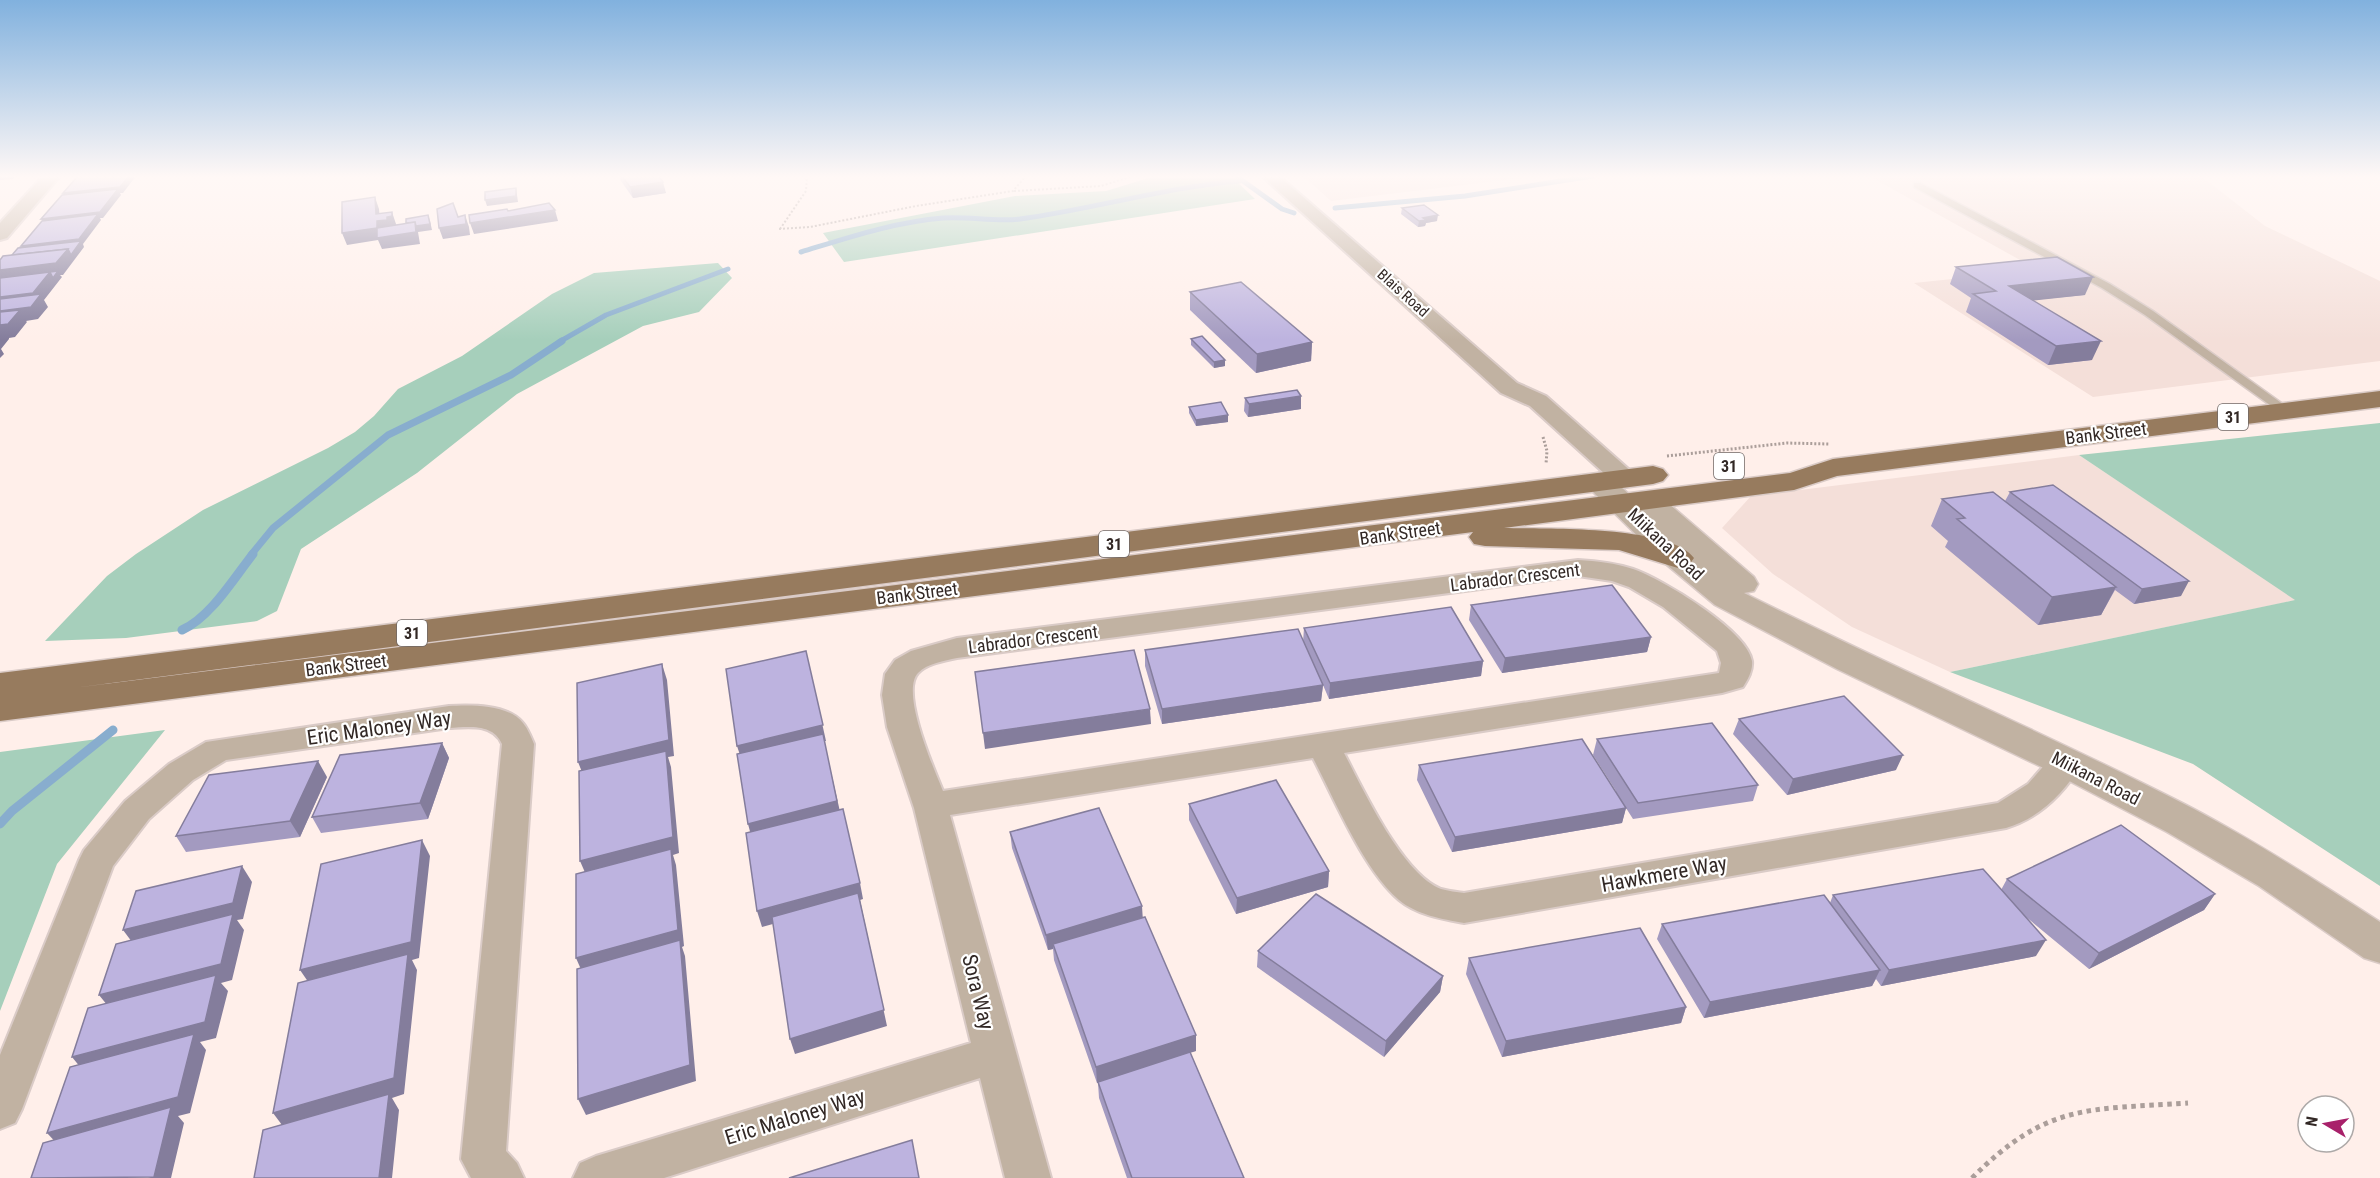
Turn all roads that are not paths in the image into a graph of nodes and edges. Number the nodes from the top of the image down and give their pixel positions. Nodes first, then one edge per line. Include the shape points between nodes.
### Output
1 (1332, 231) edge
2 (2004, 231) edge
3 (1509, 388) junction
4 (2380, 399) edge
5 (2285, 411) junction
6 (1623, 490) junction
7 (1397, 533) junction
8 (1678, 558) junction
9 (1800, 635) junction
10 (0, 685) edge
11 (0, 709) edge
12 (1324, 746) junction
13 (2066, 762) junction
14 (931, 805) junction
15 (2380, 945) edge
16 (994, 1056) junction
17 (0, 1109) edge
18 (501, 1178) edge
19 (596, 1178) edge
20 (1028, 1178) edge

1 - 3 street, Blais Road
2 - 5 lane via 2106,285
3 - 6 street, Blais Road via 1520,408 1540,426
3 - 6 street, Blais Road via 1538,401
4 - 5 main road, Bank Street / 31
5 - 6 main road, Bank Street / 31 via 1834,456 1794,481
6 - 7 main road, Bank Street / 31
6 - 8 street, Miikana Road
6 - 9 street, Miikana Road
6 - 10 main road, Bank Street / 31
7 - 8 main road via 1619,541
7 - 11 main road, Bank Street / 31
8 - 9 street, Miikana Road via 1727,597
9 - 13 street, Miikana Road
12 - 13 street, Hawkmere Way via 1399,876 1426,899 1464,908 2006,815 2025,806 2052,783
12 - 14 street, Labrador Crescent
12 - 14 street, Labrador Crescent via 1722,683 1732,680 1737,658 1723,639 1660,591 1634,578 1594,568 957,648 930,654 910,664 898,679 896,701
13 - 15 street, Miikana Road via 2274,874
14 - 16 street, Sora Way
16 - 19 street, Eric Maloney Way
16 - 20 street, Sora Way
17 - 18 street, Eric Maloney Way via 97,860 138,810 181,772 218,750 473,716 492,719 510,728 518,744 483,1159

